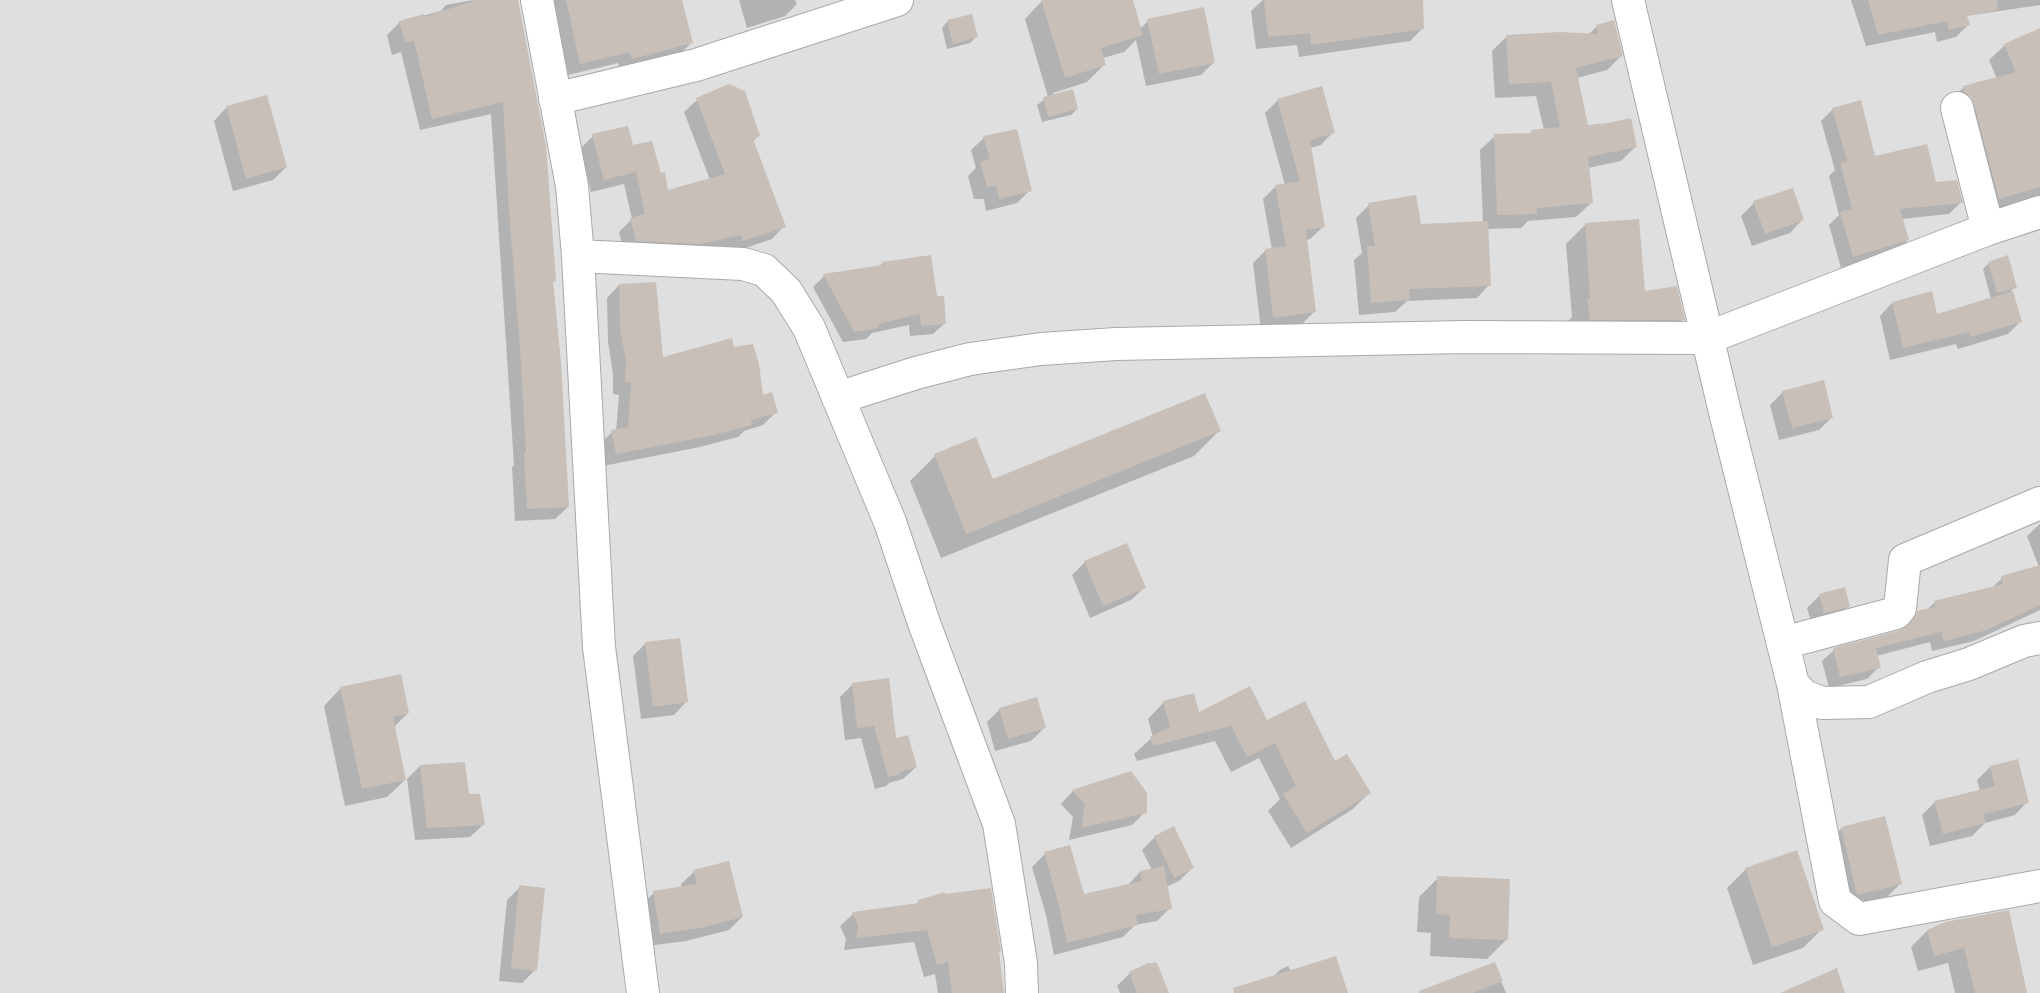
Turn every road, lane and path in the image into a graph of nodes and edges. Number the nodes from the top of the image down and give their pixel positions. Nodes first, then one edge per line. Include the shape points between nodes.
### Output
1 (537, 0) edge
2 (897, 0) edge
3 (1628, 0) edge
4 (555, 99) junction
5 (1957, 108) dead end
6 (2040, 212) edge
7 (1988, 229) junction
8 (578, 256) junction
9 (1707, 338) junction
10 (838, 398) junction
11 (2040, 502) edge
12 (2040, 638) edge
13 (1783, 643) junction
14 (1793, 684) junction
15 (2040, 886) edge
16 (643, 993) edge
17 (1022, 993) edge

1 - 4 street
2 - 4 street via 696,65
3 - 9 street
4 - 8 street via 572,186
5 - 7 street
6 - 7 street
7 - 9 street
8 - 10 street via 743,264 764,270 786,291 809,327
8 - 16 street via 599,647
9 - 10 street via 1464,337 1116,344 970,359
9 - 13 street
10 - 17 street via 890,522 999,824 1021,963
11 - 13 street via 1905,560 1900,608 1896,613
12 - 14 street via 1927,677 1869,702 1822,703 1804,696
13 - 14 street
14 - 15 street via 1835,901 1859,919

